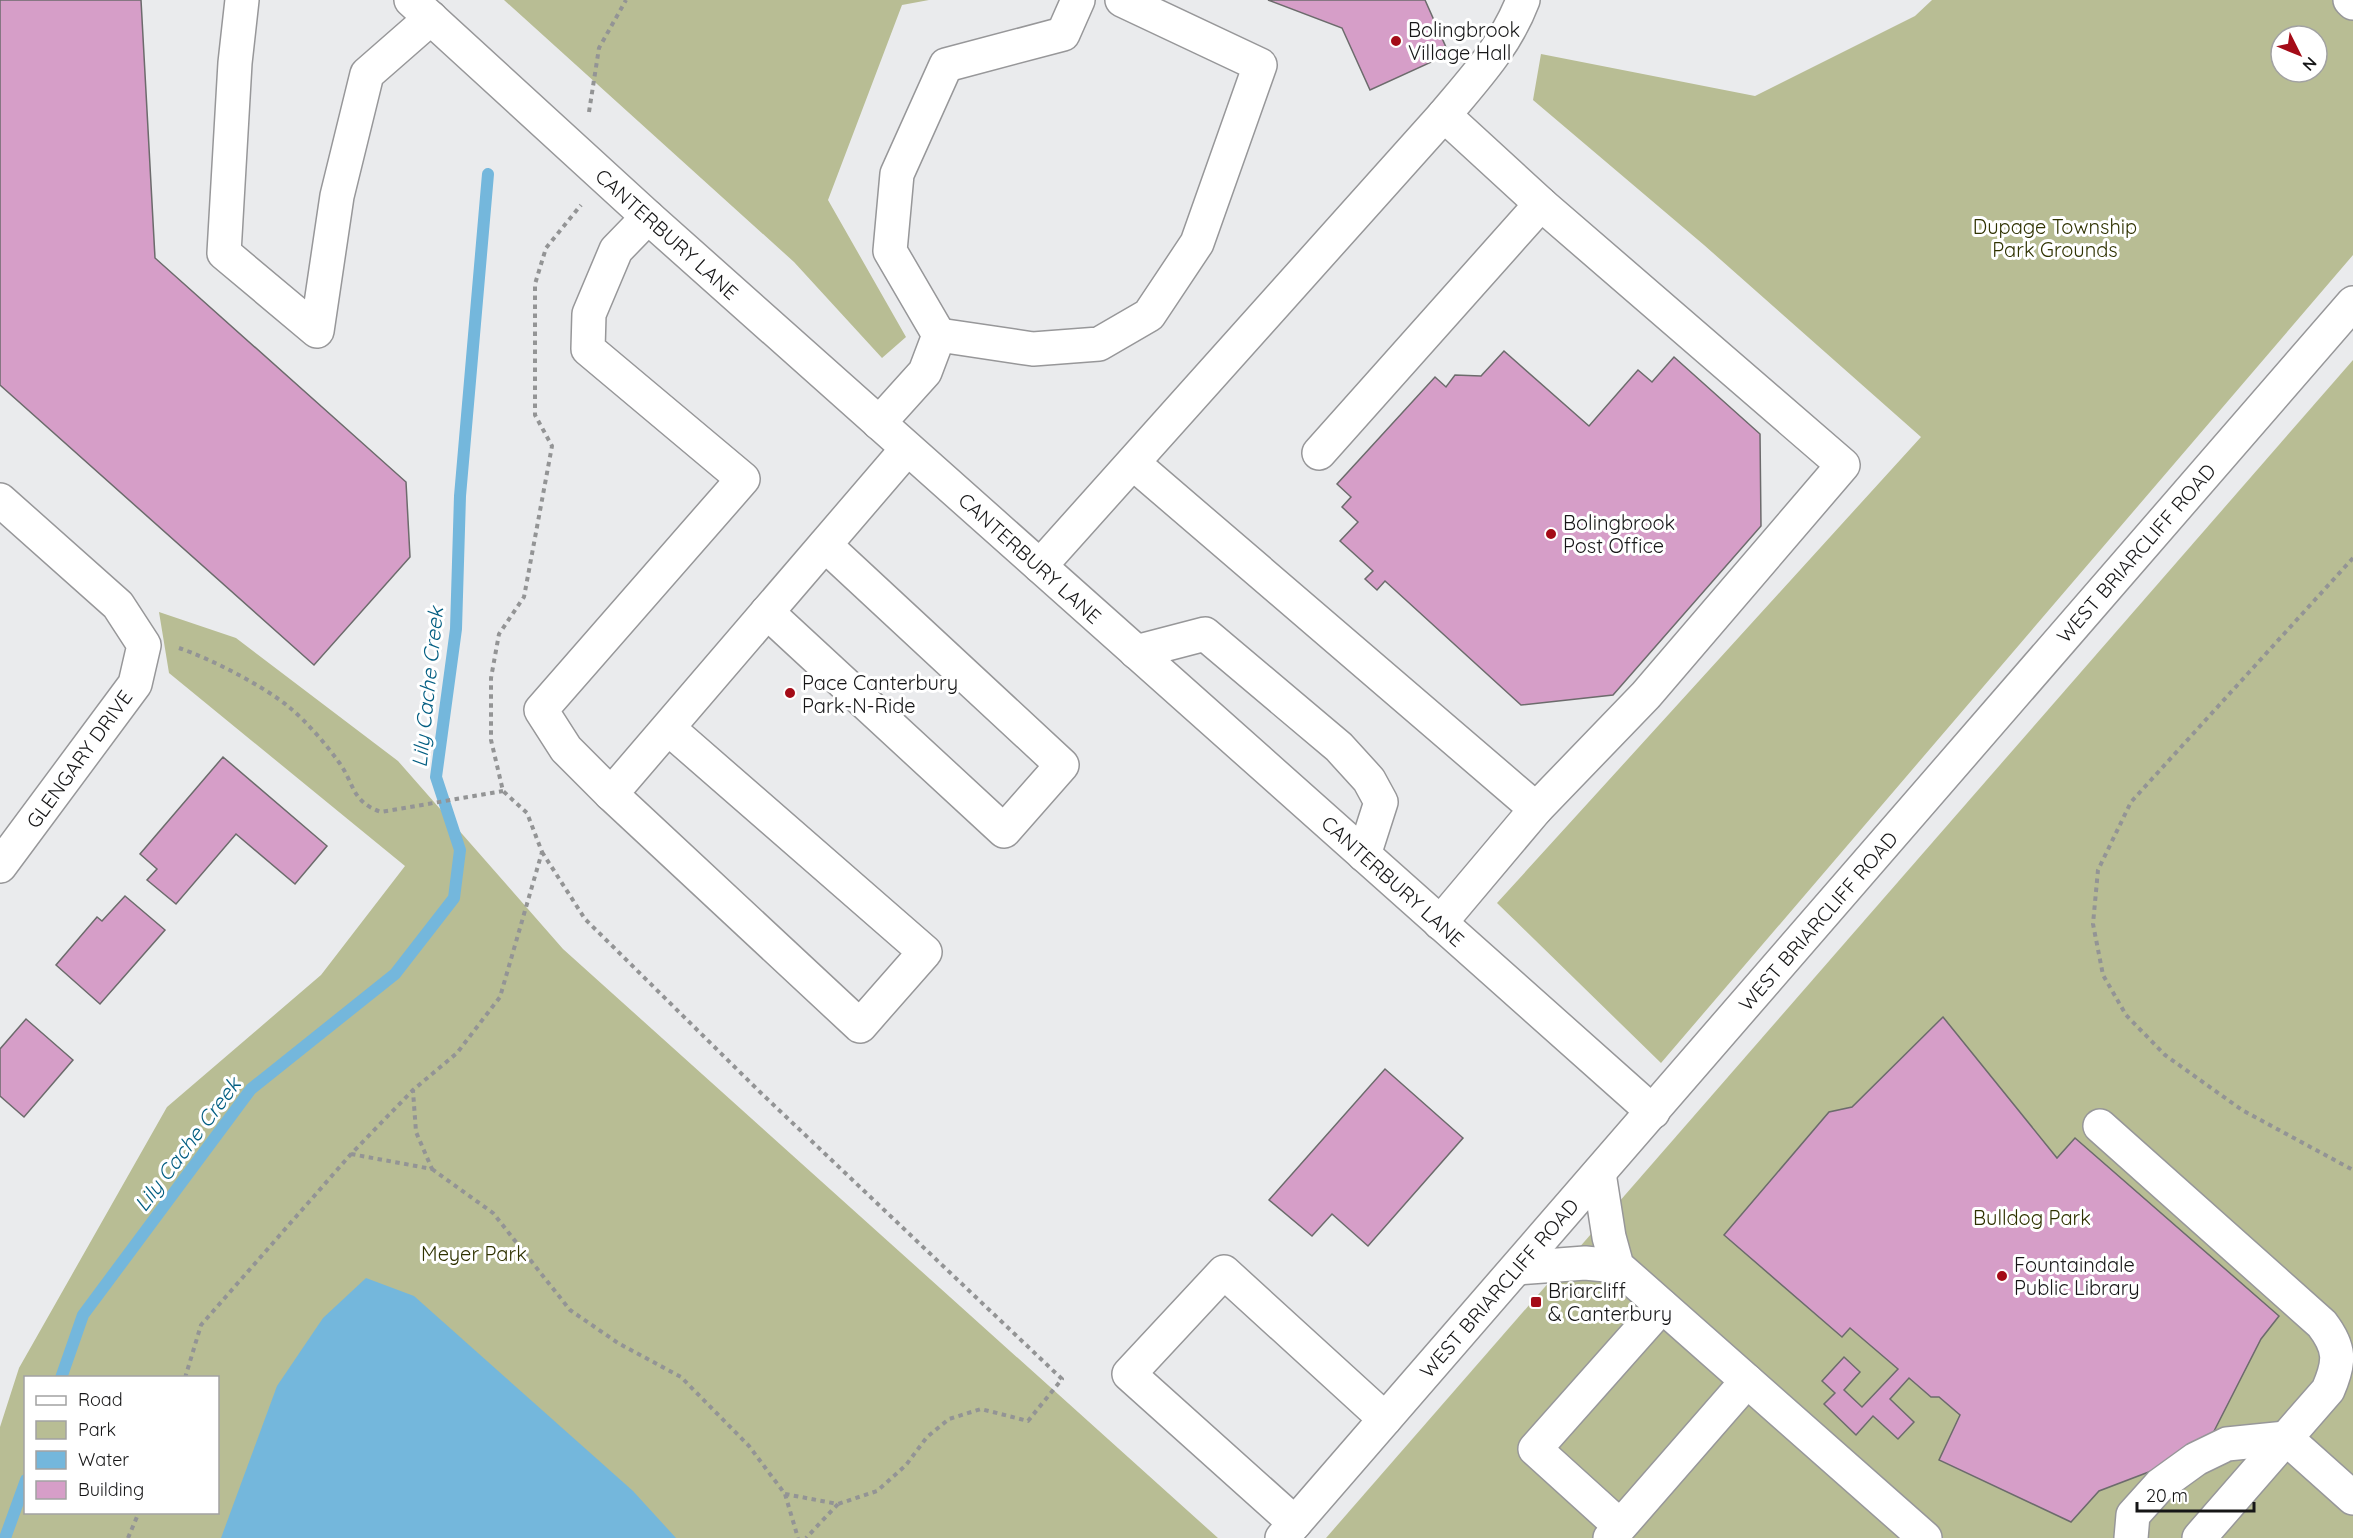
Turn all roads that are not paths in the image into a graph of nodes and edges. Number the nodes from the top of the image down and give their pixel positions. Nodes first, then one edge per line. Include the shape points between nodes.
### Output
1 (242, 0) edge
2 (1078, 0) edge
3 (1122, 0) edge
4 (1523, 0) edge
5 (2350, 0) edge
6 (2353, 3) edge
7 (421, 9) edge
8 (1444, 115) junction
9 (1541, 204) junction
10 (648, 217) junction
11 (2353, 303) edge
12 (939, 335) junction
13 (879, 423) junction
14 (907, 449) junction
15 (1319, 453) dead end
16 (1133, 463) junction
17 (0, 500) edge
18 (825, 545) junction
19 (1040, 566) junction
20 (767, 612) junction
21 (1136, 652) junction
22 (668, 728) junction
23 (611, 794) junction
24 (1536, 809) junction
25 (1364, 855) junction
26 (0, 866) edge
27 (1440, 923) junction
28 (1653, 1112) junction
29 (2100, 1126) dead end
30 (1599, 1173) junction
31 (1617, 1266) junction
32 (1516, 1268) junction
33 (1662, 1306) junction
34 (1747, 1381) junction
35 (1385, 1419) junction
36 (2286, 1438) junction
37 (2353, 1498) edge
38 (1289, 1530) edge
39 (1615, 1532) edge
40 (1925, 1538) edge
41 (2131, 1538) edge
42 (2199, 1538) edge

1 - 7 street via 224,253 317,331 337,196 367,74
2 - 12 street via 1063,34 946,65 897,174 890,251
3 - 12 street via 1260,65 1197,243 1149,315 1099,344 1039,349
4 - 8 street via 1514,25 1497,51
5 - 6 street
7 - 10 street, CANTERBURY LANE
8 - 9 street
8 - 16 street
9 - 15 street
9 - 24 street via 1843,465 1646,694
10 - 13 street, CANTERBURY LANE
10 - 23 street via 616,250 589,314 588,349 743,479 541,710 566,749
11 - 28 street, WEST BRIARCLIFF ROAD
12 - 13 street via 925,372
13 - 14 street, CANTERBURY LANE
14 - 18 street
14 - 19 street, CANTERBURY LANE
16 - 19 street
16 - 24 street
17 - 26 street, GLENGARY DRIVE via 118,605 144,645 135,684
18 - 20 street
18 - 20 street via 1062,765 1004,831
19 - 21 street, CANTERBURY LANE
20 - 22 street
21 - 25 street, CANTERBURY LANE
21 - 25 street via 1205,634 1339,747 1369,780 1381,802
22 - 23 street
22 - 23 street via 925,952 860,1026
24 - 27 street
25 - 27 street, CANTERBURY LANE
27 - 28 street, CANTERBURY LANE
28 - 30 street, WEST BRIARCLIFF ROAD
29 - 36 street via 2322,1324 2336,1341 2337,1367 2328,1390
30 - 31 street
30 - 32 street, WEST BRIARCLIFF ROAD
31 - 32 street via 1585,1263
31 - 33 street
32 - 35 street, WEST BRIARCLIFF ROAD
33 - 34 street
33 - 39 street via 1535,1449
34 - 39 street
34 - 40 street
35 - 38 street, WEST BRIARCLIFF ROAD
35 - 38 street via 1224,1272 1129,1374
36 - 37 street
36 - 41 street via 2228,1444 2196,1459 2160,1485 2133,1515
36 - 42 street

